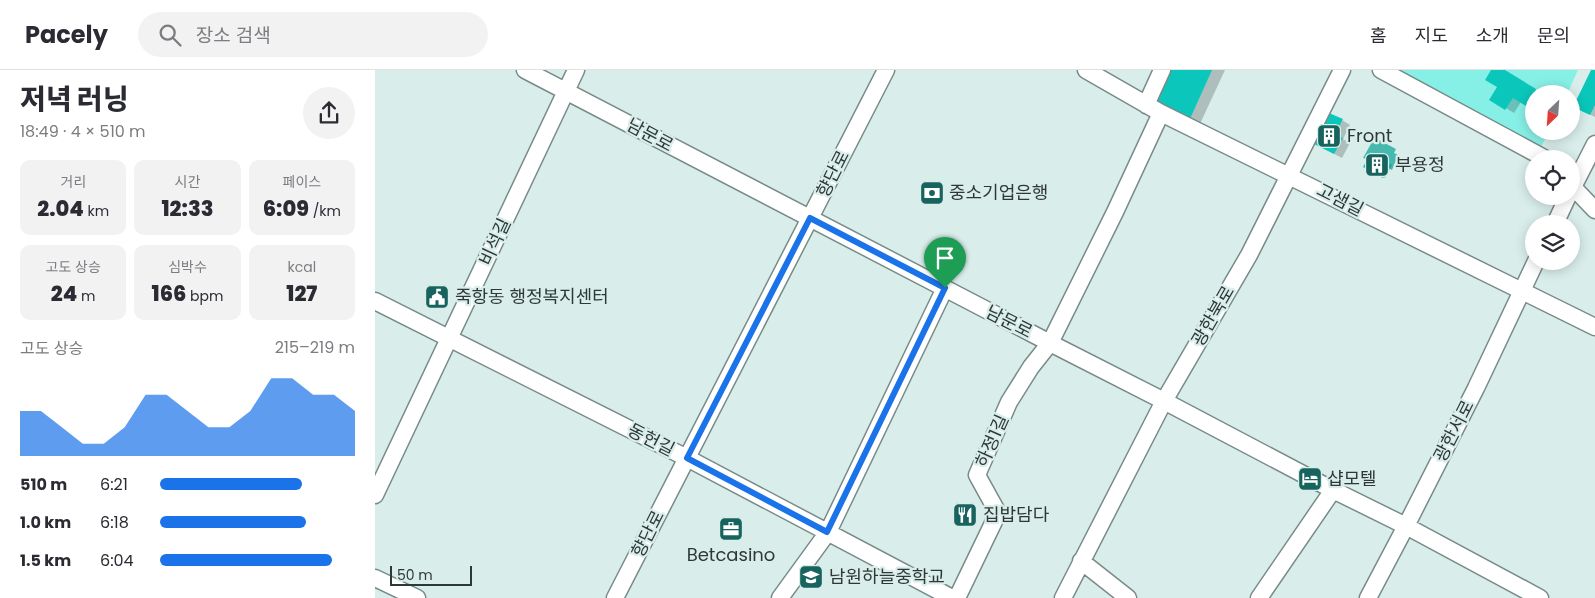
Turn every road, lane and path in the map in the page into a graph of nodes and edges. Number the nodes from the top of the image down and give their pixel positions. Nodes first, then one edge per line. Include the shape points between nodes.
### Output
1 (525, 70) edge
2 (576, 70) edge
3 (886, 70) edge
4 (1086, 70) edge
5 (1162, 70) edge
6 (1342, 70) edge
7 (1381, 70) edge
8 (565, 90) junction
9 (1146, 105) junction
10 (1161, 113) junction
11 (1595, 144) edge
12 (1529, 150) edge
13 (1580, 172) edge
14 (1289, 175) junction
15 (1580, 193) edge
16 (1595, 210) edge
17 (810, 218) junction
18 (1531, 270) edge
19 (945, 288) junction
20 (1521, 291) junction
21 (376, 304) edge
22 (1595, 327) edge
23 (449, 339) junction
24 (1050, 343) junction
25 (1164, 401) junction
26 (687, 458) junction
27 (1333, 490) junction
28 (375, 495) edge
29 (1406, 526) junction
30 (827, 532) junction
31 (1081, 561) junction
32 (375, 578) edge
33 (417, 598) edge
34 (615, 598) edge
35 (780, 598) edge
36 (952, 598) edge
37 (957, 598) edge
38 (1063, 598) edge
39 (1128, 598) edge
40 (1259, 598) edge
41 (1368, 598) edge
42 (1541, 598) edge

1 - 8 street, 남문로
2 - 8 street, 비석길
3 - 17 street, 향단로
4 - 9 street, 고샘길
5 - 9 street
6 - 14 street, 광한북로
7 - 12 street
8 - 17 street, 남문로
8 - 23 street, 비석길
9 - 10 street, 고샘길
10 - 14 street, 고샘길
10 - 24 street
11 - 13 street
14 - 20 street, 고샘길
14 - 25 street, 광한북로 via 1249,255
15 - 16 street
17 - 19 street, 남문로
17 - 26 street, 향단로
18 - 20 street, 광한서로
19 - 24 street, 남문로
19 - 30 street
20 - 22 street, 고샘길
20 - 29 street, 광한서로
21 - 23 street, 동헌길
23 - 26 street, 동헌길
23 - 28 street, 비석길
24 - 25 street, 남문로
24 - 37 street, 하정1길 via 1009,402 977,475 998,513
25 - 27 street, 남문로
25 - 31 street, 광한북로
26 - 30 street, 동헌길
26 - 34 street, 향단로
27 - 29 street, 남문로
27 - 40 street
29 - 41 street, 광한서로
29 - 42 street, 남문로
30 - 35 street
30 - 36 street, 동헌길
31 - 38 street, 광한북로
31 - 39 street
32 - 33 street

